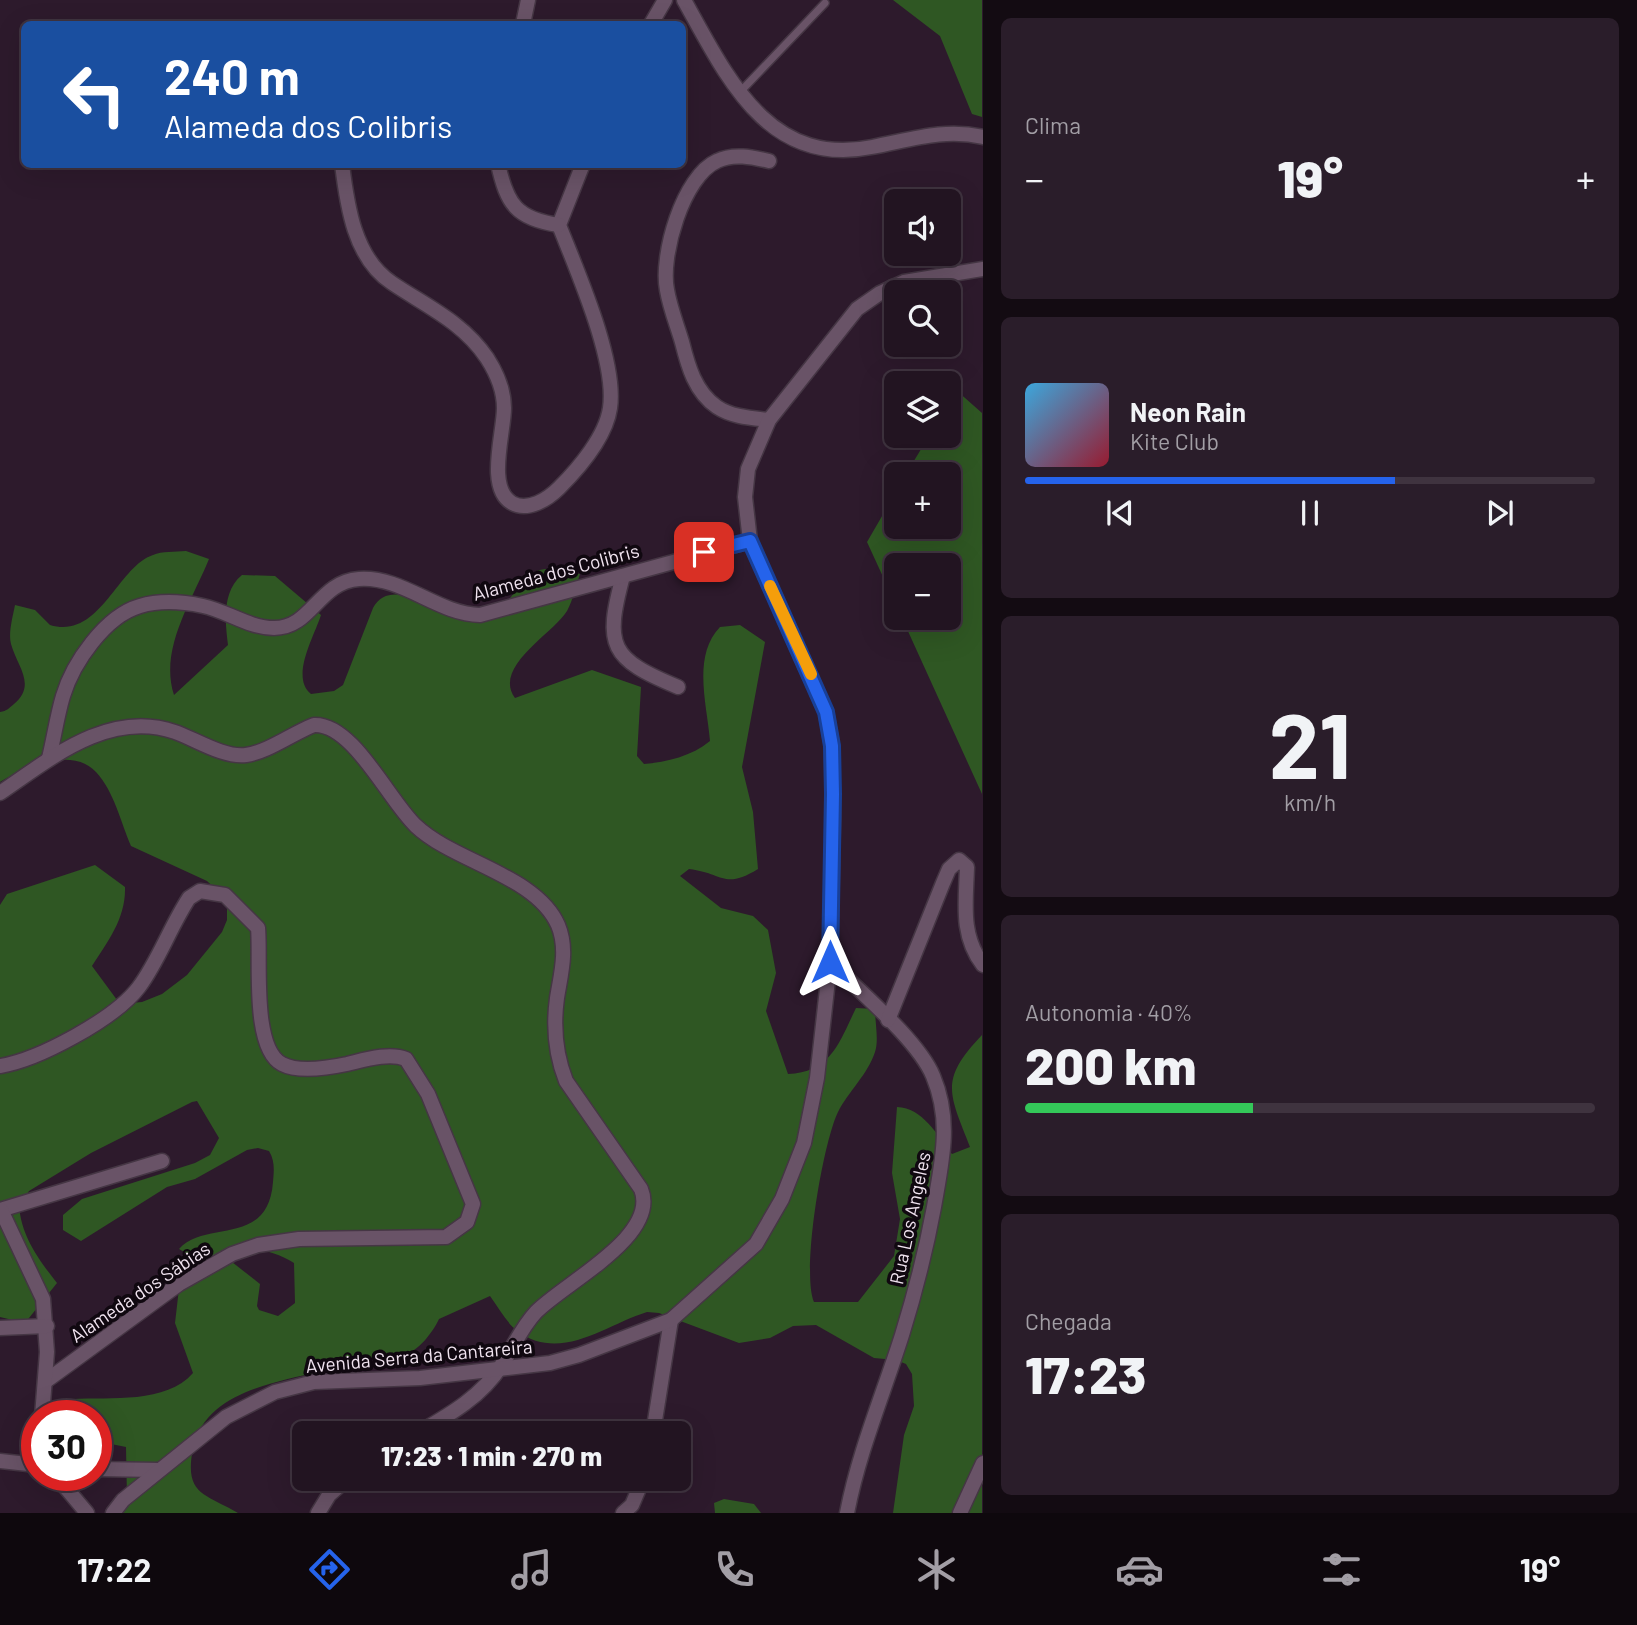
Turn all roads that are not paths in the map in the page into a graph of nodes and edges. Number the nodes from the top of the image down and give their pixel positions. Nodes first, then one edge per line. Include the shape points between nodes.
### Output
1 (528, 0) edge
2 (665, 0) edge
3 (684, 0) edge
4 (825, 3) dead end
5 (524, 21) edge
6 (653, 21) edge
7 (740, 92) junction
8 (982, 137) edge
9 (769, 161) dead end
10 (342, 168) edge
11 (499, 168) edge
12 (581, 168) edge
13 (559, 225) junction
14 (982, 269) edge
15 (769, 420) junction
16 (750, 541) junction
17 (623, 576) junction
18 (678, 687) dead end
19 (49, 758) junction
20 (0, 793) edge
21 (830, 962) junction
22 (982, 965) edge
23 (888, 1020) junction
24 (0, 1066) edge
25 (162, 1161) dead end
26 (0, 1210) edge
27 (671, 1320) junction
28 (47, 1326) junction
29 (0, 1328) edge
30 (500, 1368) junction
31 (46, 1381) junction
32 (44, 1400) edge
33 (437, 1421) edge
34 (655, 1421) edge
35 (0, 1461) edge
36 (21, 1463) edge
37 (982, 1463) edge
38 (112, 1469) edge
39 (159, 1470) junction
40 (66, 1491) edge
41 (334, 1491) edge
42 (638, 1491) edge
43 (87, 1513) edge
44 (113, 1513) edge
45 (318, 1513) edge
46 (623, 1513) edge
47 (848, 1513) edge
48 (960, 1513) edge

1 - 5 street
2 - 6 street
3 - 7 street
4 - 7 lane
7 - 8 street via 792,141 837,152 950,132
9 - 15 street via 729,156 700,172 682,207 665,261 666,290 698,386 718,408
10 - 13 street via 348,212 373,265 391,283 460,326 487,358 501,386 504,405 497,466 500,488 507,499 522,506 534,505 559,488 604,429 610,410 606,363
11 - 13 street via 508,198 521,215
12 - 13 street
14 - 15 street, Avenida Serra da Cantareira via 904,282 857,309
15 - 16 street, Avenida Serra da Cantareira via 748,469 745,497
16 - 17 street, Alameda dos Colibris
16 - 21 street, Avenida Serra da Cantareira via 826,712 833,782
17 - 18 street via 611,624 613,639 635,666
17 - 19 street, Alameda dos Colibris via 480,615 444,606 389,582 359,579 332,586 307,614 276,628 205,607 174,603 137,606 100,632 78,661 63,695
19 - 20 street
19 - 30 street via 102,731 124,728 168,730 247,755 325,724 344,737 415,826 528,891 548,909 562,940 564,964 557,999 558,1061 566,1081 641,1189 645,1206 615,1250 534,1314
21 - 23 street, Rua Los Angeles
21 - 27 street, Avenida Serra da Cantareira via 807,1130 782,1199 756,1244
22 - 23 street via 967,930 967,867 964,861 956,862 946,876
23 - 47 street, Rua Los Angeles via 933,1075 946,1129 944,1155 924,1257 862,1449
24 - 31 street, Alameda dos Sábias via 69,1038 116,1010 138,989 188,898 200,891 218,893 258,928 259,998 272,1053 281,1064 306,1069 388,1057 406,1059 428,1094 473,1204 467,1222 446,1237 299,1239 232,1254 179,1284
25 - 26 street
26 - 28 street via 43,1299
27 - 30 street, Avenida Serra da Cantareira via 579,1355
27 - 34 street
28 - 29 street
28 - 31 street
30 - 33 street via 474,1398
30 - 39 street, Avenida Serra da Cantareira via 420,1378 314,1381 275,1392 226,1417
31 - 32 street
35 - 36 street
37 - 48 street
38 - 39 street
39 - 44 street, Avenida Serra da Cantareira
40 - 43 street
41 - 45 street
42 - 46 street

